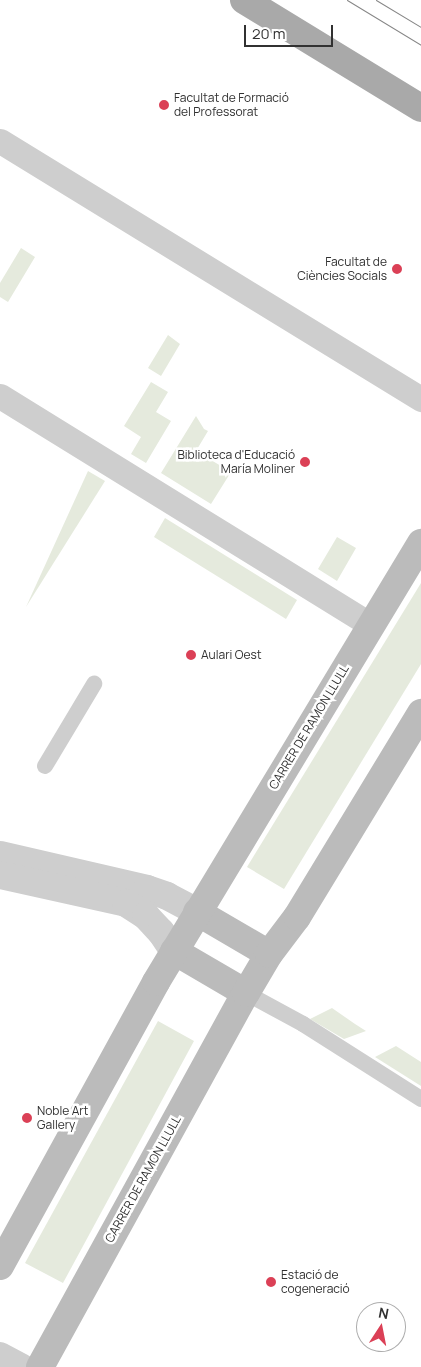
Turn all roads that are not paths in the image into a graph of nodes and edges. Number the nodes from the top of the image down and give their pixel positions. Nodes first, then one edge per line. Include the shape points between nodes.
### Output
1 (244, 0) edge
2 (421, 108) edge
3 (0, 141) edge
4 (0, 396) edge
5 (421, 399) edge
6 (421, 543) edge
7 (371, 625) junction
8 (94, 684) dead end
9 (421, 713) edge
10 (45, 766) dead end
11 (0, 836) edge
12 (0, 854) edge
13 (42, 864) junction
14 (0, 875) edge
15 (197, 912) junction
16 (174, 951) junction
17 (269, 954) junction
18 (246, 993) junction
19 (421, 1099) edge
20 (0, 1266) edge
21 (0, 1356) edge
22 (22, 1367) edge
23 (40, 1367) edge

1 - 2 main road
3 - 5 street
4 - 7 street
6 - 7 main road, CARRER DE RAMON LLULL
7 - 15 main road, CARRER DE RAMON LLULL
8 - 10 lane
9 - 17 main road, CARRER DE RAMON LLULL via 297,917
11 - 13 street
12 - 13 street
13 - 15 street via 147,889
14 - 16 street via 126,903 146,916
15 - 16 main road, CARRER DE RAMON LLULL
15 - 17 main road
16 - 18 main road
16 - 20 main road, CARRER DE RAMON LLULL
17 - 18 main road, CARRER DE RAMON LLULL
18 - 19 lane via 303,1024
18 - 23 main road, CARRER DE RAMON LLULL
21 - 22 street

